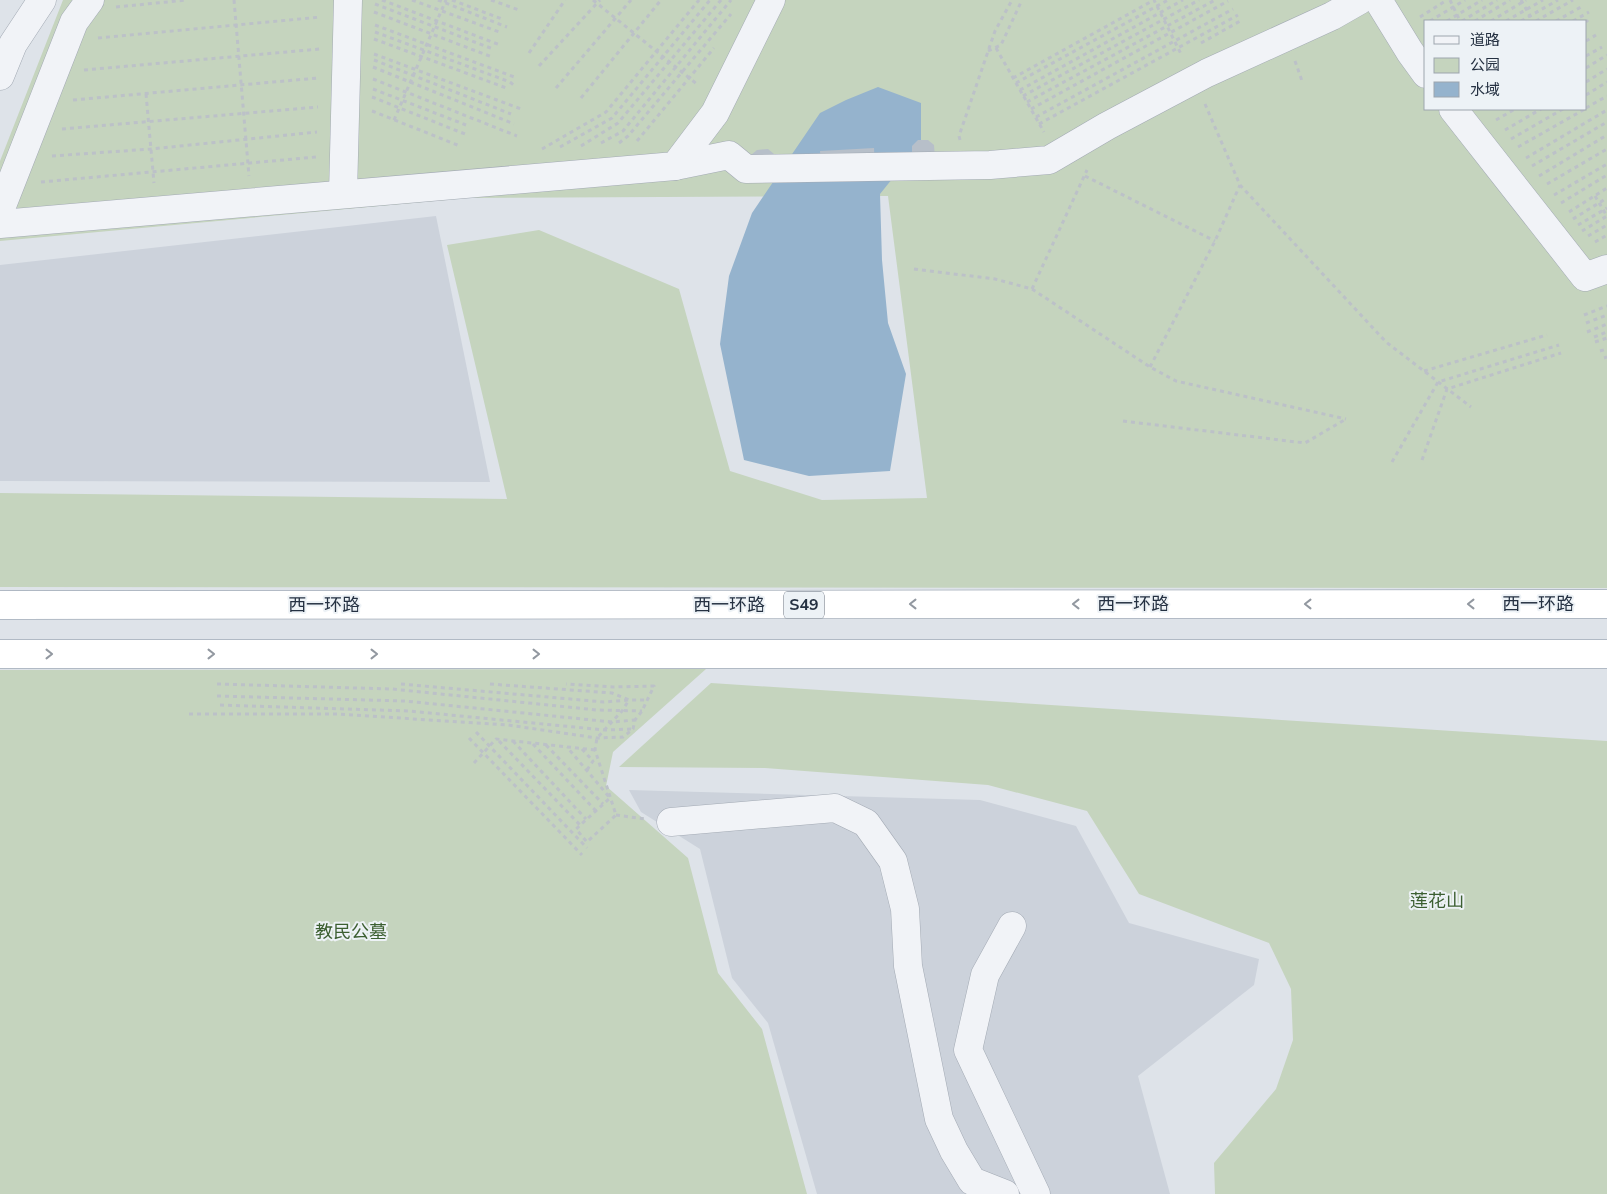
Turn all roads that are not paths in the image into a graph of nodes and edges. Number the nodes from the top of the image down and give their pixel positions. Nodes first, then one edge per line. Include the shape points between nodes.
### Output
1 (42, 0) edge
2 (770, 0) edge
3 (1360, 0) edge
4 (1378, 0) edge
5 (86, 5) edge
6 (348, 59) edge
7 (1424, 72) edge
8 (0, 76) edge
9 (1454, 110) edge
10 (675, 166) junction
11 (344, 194) junction
12 (0, 211) edge
13 (0, 224) edge
14 (1607, 269) edge
15 (1607, 604) edge
16 (0, 605) edge
17 (0, 654) edge
18 (1607, 654) edge
19 (671, 822) dead end
20 (1012, 926) dead end
21 (1006, 1194) edge
22 (1036, 1194) edge

1 - 8 street via 13,44
2 - 10 street via 716,113
3 - 10 street via 1194,79 1049,160 990,165 746,169 729,155
4 - 7 street
5 - 12 street via 74,22
6 - 11 street
9 - 14 street via 1585,277
10 - 11 street
11 - 13 street
15 -> 16 highway, 西一环路 / S49
17 -> 18 highway
19 - 21 street via 835,808 866,823 893,861 905,909 908,966 939,1119 972,1181
20 - 22 street via 985,975 968,1050

